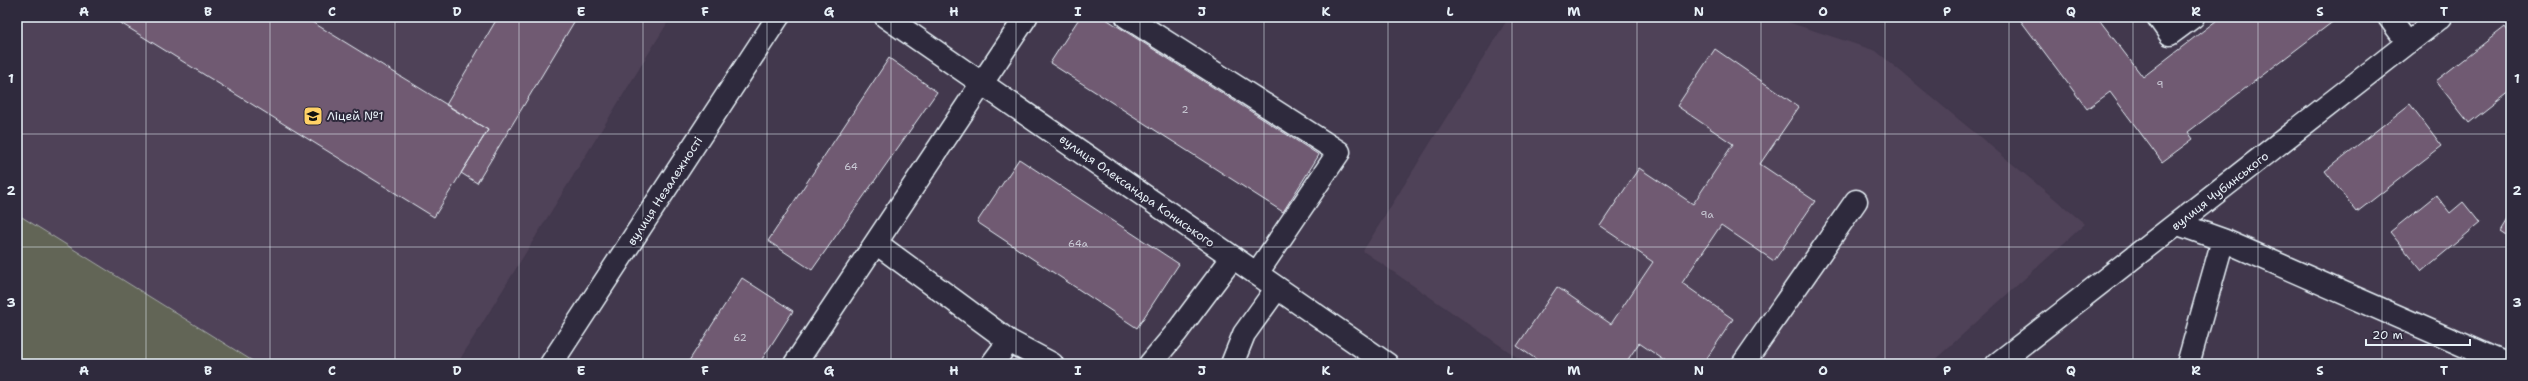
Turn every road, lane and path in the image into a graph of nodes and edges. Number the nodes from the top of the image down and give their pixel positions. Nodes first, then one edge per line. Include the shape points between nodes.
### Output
1 (778, 17) edge
2 (886, 17) edge
3 (1026, 17) edge
4 (1127, 17) edge
5 (2158, 17) edge
6 (2193, 17) edge
7 (2388, 17) edge
8 (2441, 17) edge
9 (2408, 43) junction
10 (982, 83) junction
11 (1856, 201) dead end
12 (2178, 224) junction
13 (2223, 240) junction
14 (876, 243) junction
15 (1233, 257) junction
16 (1257, 273) junction
17 (1277, 288) junction
18 (1009, 341) junction
19 (2469, 357) edge
20 (551, 364) edge
21 (795, 364) edge
22 (992, 364) edge
23 (1052, 364) edge
24 (1150, 364) edge
25 (1232, 364) edge
26 (1387, 364) edge
27 (1743, 364) edge
28 (1997, 364) edge
29 (2188, 364) edge
30 (2506, 364) edge

1 - 20 street, вулиця Незалежності
2 - 10 street, вулиця Олександра Кониського
3 - 10 street
4 - 16 street via 1339,152
5 - 6 street via 2170,34
7 - 9 street
8 - 9 street, вулиця Чубинського
9 - 12 street, вулиця Чубинського
10 - 14 street
10 - 15 street, вулиця Олександра Кониського
11 - 27 street
12 - 13 street
12 - 28 street, вулиця Чубинського
13 - 19 street
13 - 29 street
14 - 18 street
14 - 21 street
15 - 16 street, вулиця Олександра Кониського
15 - 24 street via 1176,334
16 - 17 street, вулиця Олександра Кониського
17 - 25 street via 1244,334
17 - 26 street, вулиця Олександра Кониського
18 - 22 street
18 - 23 street
19 - 30 street

